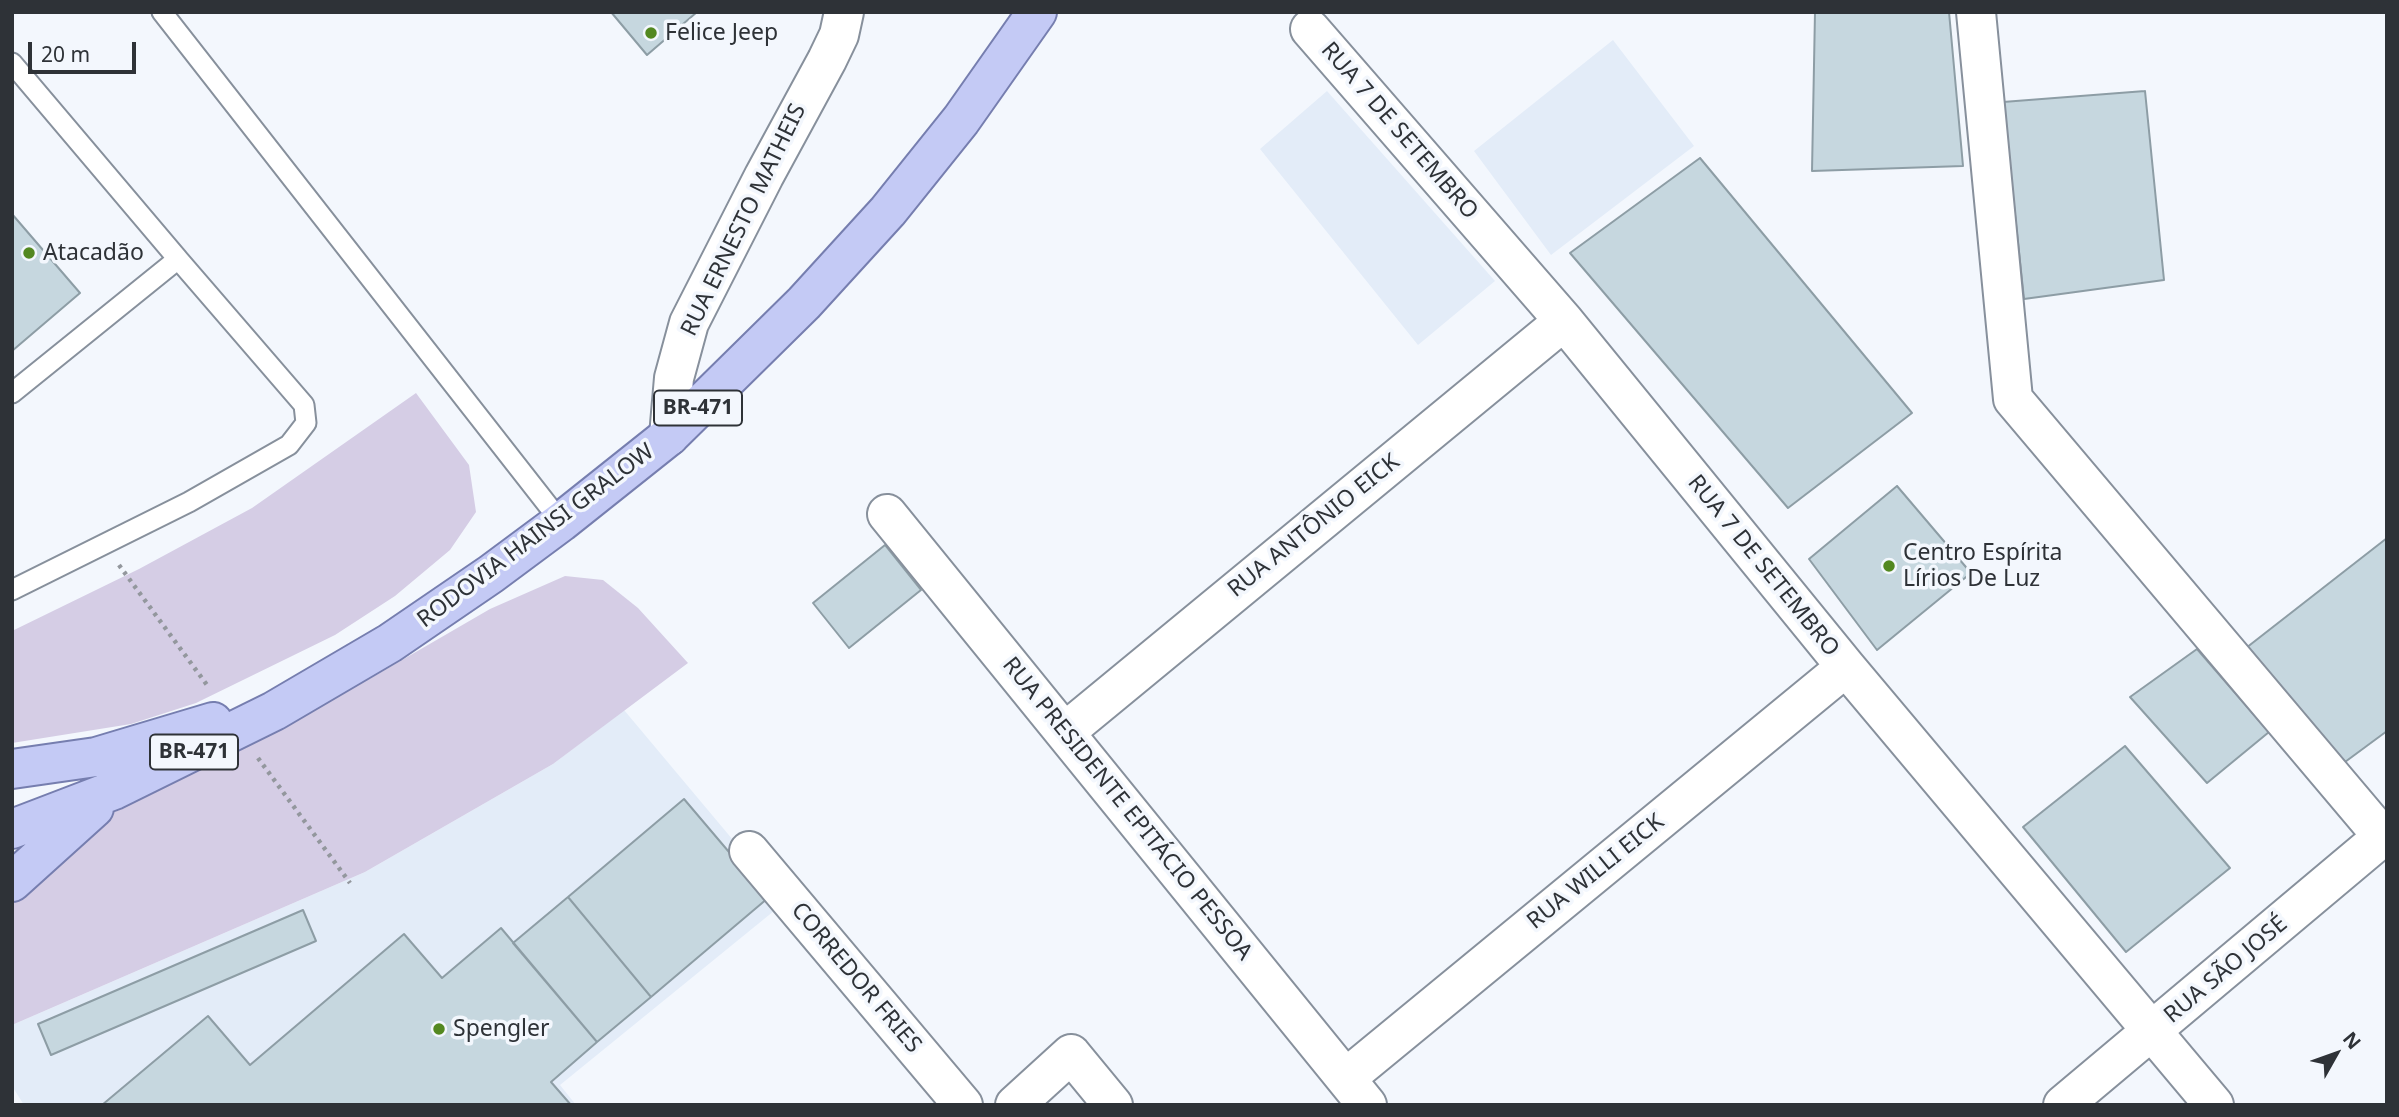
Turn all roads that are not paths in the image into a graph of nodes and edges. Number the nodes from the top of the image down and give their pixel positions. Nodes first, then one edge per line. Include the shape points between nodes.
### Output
1 (162, 12) edge
2 (844, 12) edge
3 (1037, 12) edge
4 (1976, 12) edge
5 (1310, 29) dead end
6 (12, 63) edge
7 (178, 259) junction
8 (1564, 321) junction
9 (12, 393) edge
10 (669, 436) junction
11 (887, 514) dead end
12 (561, 522) junction
13 (12, 590) edge
14 (1846, 667) junction
15 (274, 711) junction
16 (1065, 732) junction
17 (12, 769) edge
18 (114, 790) junction
19 (12, 830) edge
20 (2385, 835) edge
21 (749, 851) dead end
22 (12, 881) edge
23 (2152, 1031) junction
24 (1357, 1091) edge
25 (963, 1105) edge
26 (1015, 1105) edge
27 (1113, 1105) edge
28 (2063, 1105) edge
29 (2214, 1105) edge

1 - 12 lane
2 - 10 street, RUA ERNESTO MATHEIS via 827,60 689,323 674,378
3 - 10 main road, RODOVIA HAINSI GRALOW / BR-471 via 961,120 888,211 804,303
4 - 20 street via 2013,399
5 - 8 street, RUA 7 DE SETEMBRO
6 - 7 lane
7 - 9 lane
7 - 13 lane via 304,405 306,423 289,445 189,502
8 - 14 street, RUA 7 DE SETEMBRO
8 - 16 street, RUA ANTÔNIO EICK
10 - 12 main road, RODOVIA HAINSI GRALOW / BR-471
11 - 16 street, RUA PRESIDENTE EPITÁCIO PESSOA
12 - 15 main road, RODOVIA HAINSI GRALOW / BR-471 via 390,643
14 - 23 street, RUA 7 DE SETEMBRO
14 - 24 street, RUA WILLI EICK
15 - 17 main road via 230,717 96,757
15 - 18 main road, RODOVIA HAINSI GRALOW / BR-471
16 - 24 street, RUA PRESIDENTE EPITÁCIO PESSOA
18 - 19 main road, RODOVIA HAINSI GRALOW / BR-471
18 - 22 main road
20 - 23 street, RUA SÃO JOSÉ
21 - 25 street, CORREDOR FRIES
23 - 28 street, RUA SÃO JOSÉ
23 - 29 street, RUA 7 DE SETEMBRO
26 - 27 street via 1071,1054

